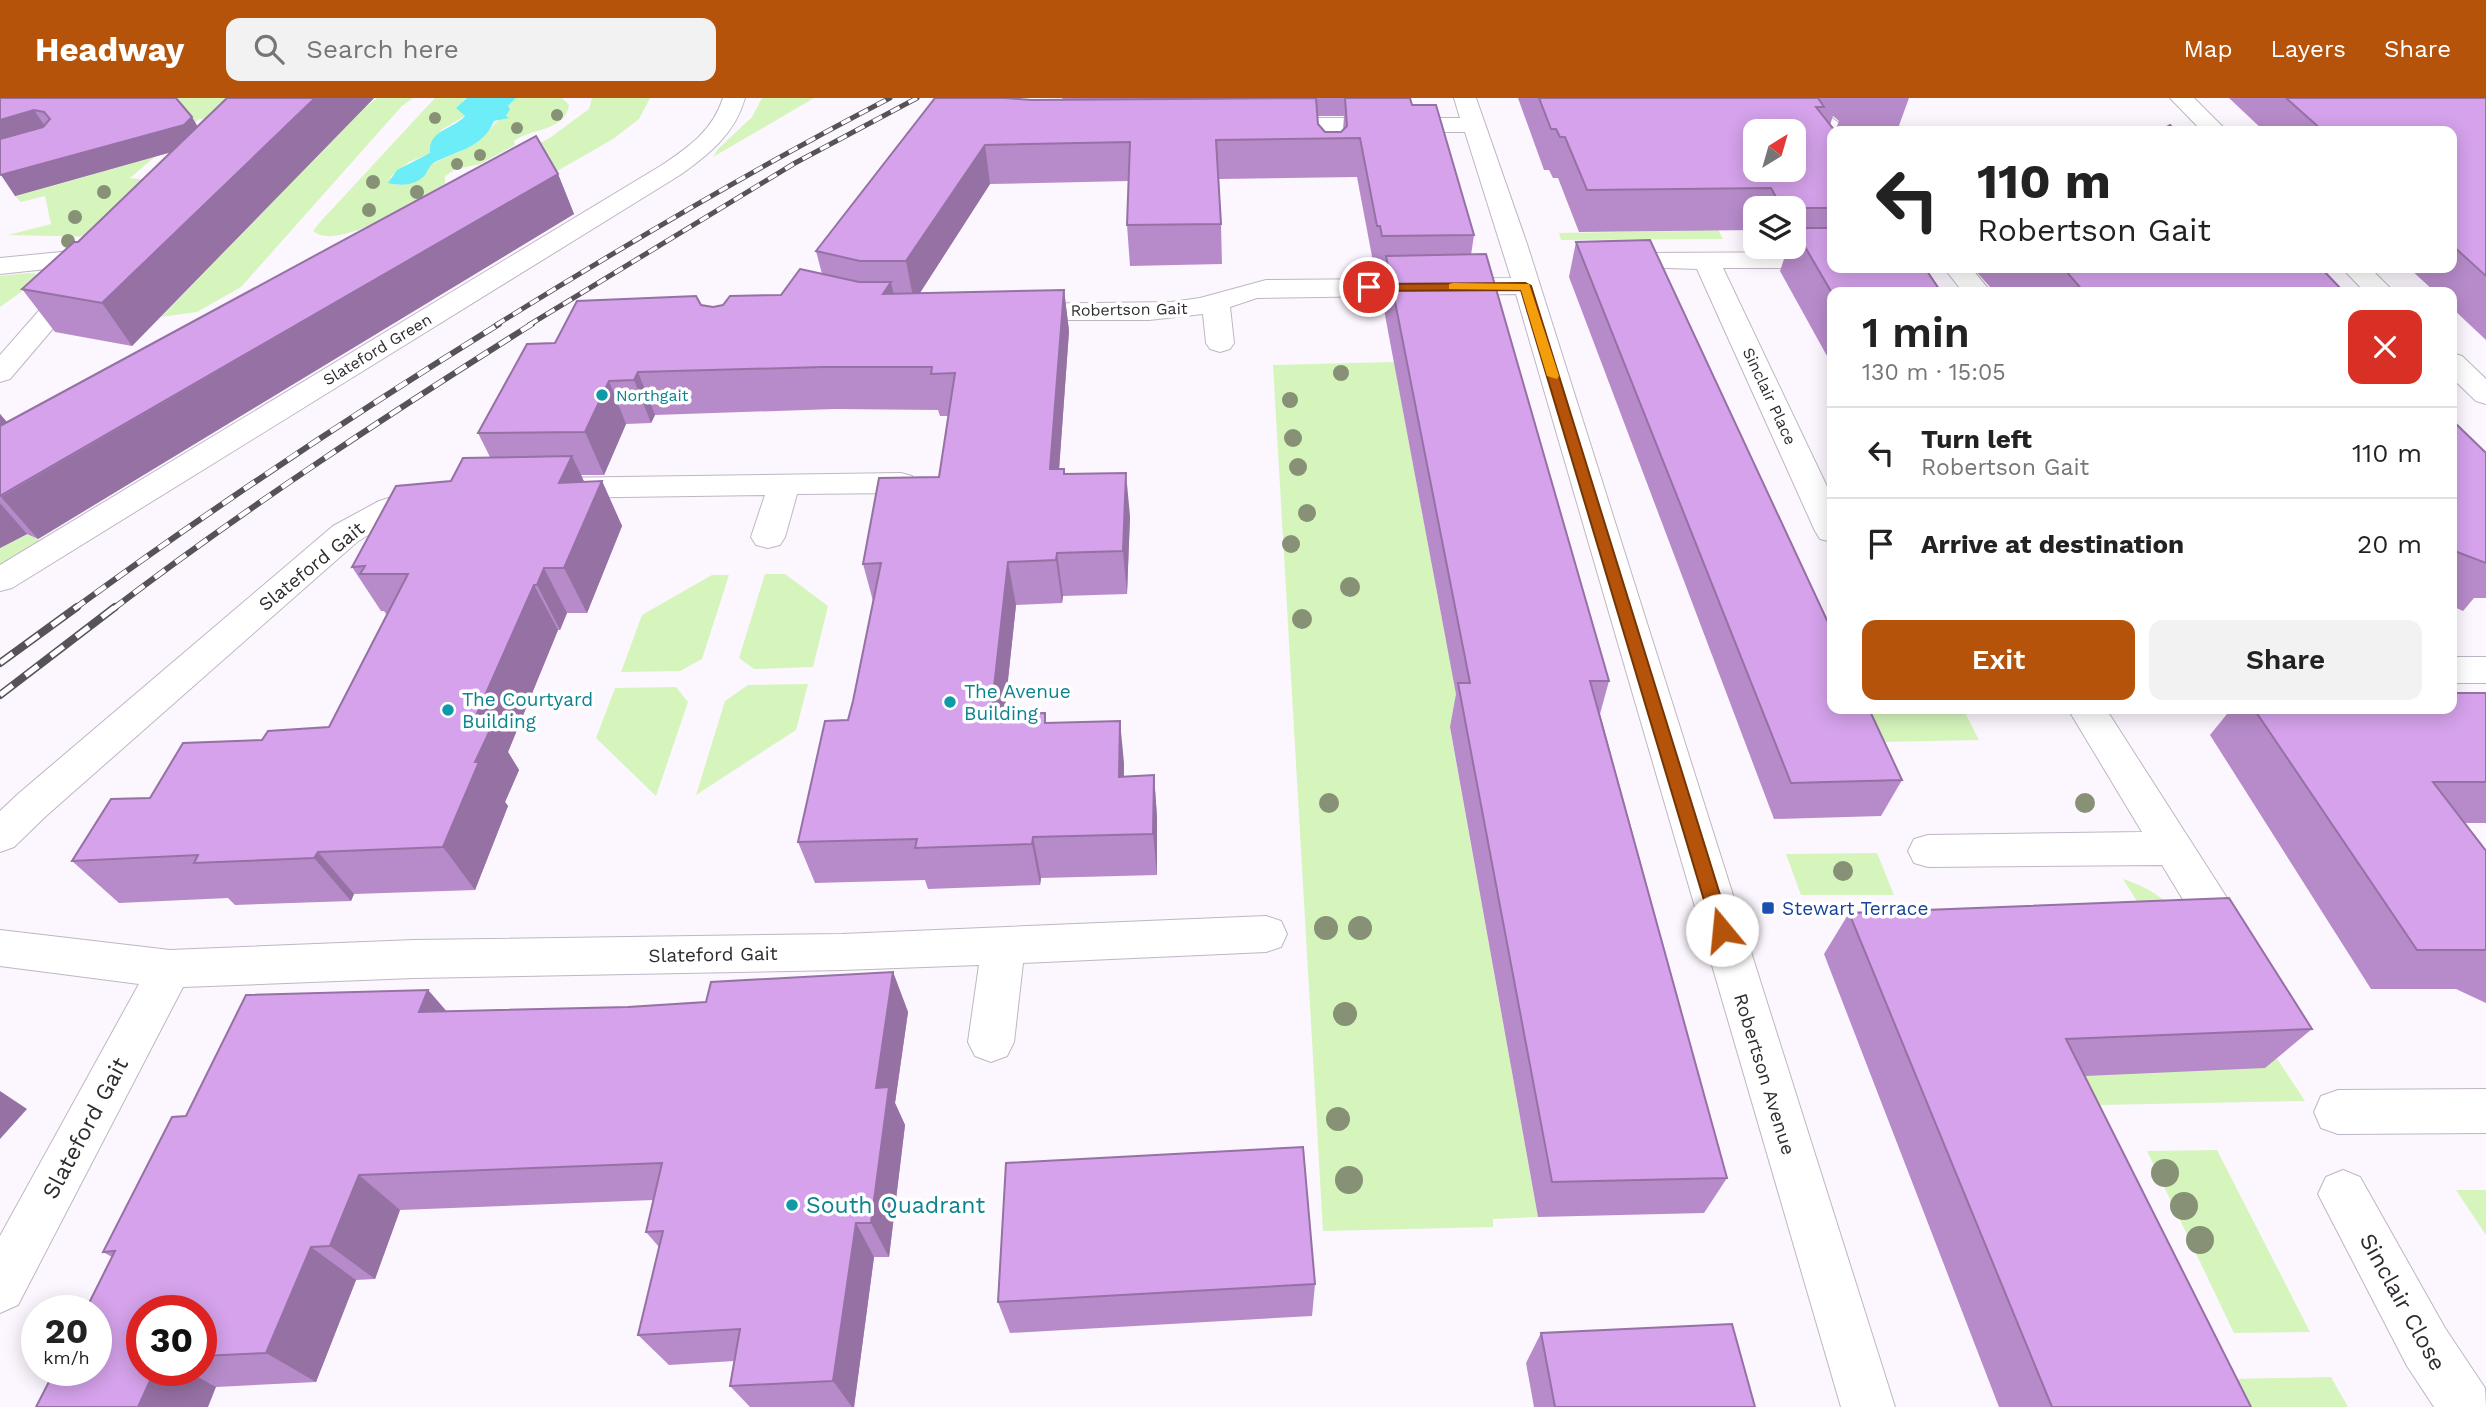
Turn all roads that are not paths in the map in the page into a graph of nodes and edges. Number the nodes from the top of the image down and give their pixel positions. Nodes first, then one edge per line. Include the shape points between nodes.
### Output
1 (734, 98) edge
2 (1789, 98) edge
3 (2181, 98) edge
4 (1469, 111) edge
5 (1252, 119) edge
6 (1328, 125) junction
7 (1831, 126) edge
8 (2210, 126) edge
9 (1330, 150) dead end
10 (121, 237) edge
11 (102, 256) junction
12 (1827, 260) edge
13 (1649, 261) edge
14 (1707, 261) junction
15 (0, 266) edge
16 (1961, 273) edge
17 (2360, 273) edge
18 (1525, 286) junction
19 (1973, 287) edge
20 (2375, 287) edge
21 (1216, 303) junction
22 (991, 312) edge
23 (1220, 343) dead end
24 (2457, 367) edge
25 (0, 373) edge
26 (2486, 396) edge
27 (901, 483) edge
28 (785, 484) junction
29 (524, 489) edge
30 (458, 491) edge
31 (1827, 520) edge
32 (768, 537) dead end
33 (0, 580) edge
34 (2457, 670) edge
35 (2486, 670) edge
36 (2090, 714) edge
37 (0, 836) edge
38 (2174, 848) junction
39 (1928, 851) dead end
40 (1266, 934) dead end
41 (2230, 939) edge
42 (1003, 945) junction
43 (0, 948) edge
44 (170, 969) junction
45 (991, 1042) dead end
46 (2486, 1111) edge
47 (2338, 1112) dead end
48 (2343, 1194) dead end
49 (0, 1287) edge
50 (1868, 1407) edge
51 (2466, 1407) edge

1 - 33 street, Slateford Green via 715,134 671,170
2 - 7 street
3 - 8 street
4 - 6 street
4 - 18 street, Robertson Avenue
5 - 6 street
6 - 9 street
10 - 11 street
11 - 15 street
11 - 25 street
12 - 14 street
13 - 14 street
14 - 31 street, Sinclair Place
16 - 19 street
17 - 20 street
18 - 21 street, Robertson Gait via 1266,288
18 - 50 street, Robertson Avenue
21 - 22 street, Robertson Gait via 1179,309
21 - 23 street, Robertson Gait
24 - 26 street
27 - 28 street
28 - 29 street
28 - 32 street
30 - 37 street, Slateford Gait via 390,508 345,534
34 - 35 street
36 - 38 street
38 - 39 street
38 - 41 street
40 - 42 street, Slateford Gait
42 - 44 street, Slateford Gait
42 - 45 street
43 - 44 street, Slateford Gait
44 - 49 street, Slateford Gait
46 - 47 street
48 - 51 street, Sinclair Close via 2426,1347

